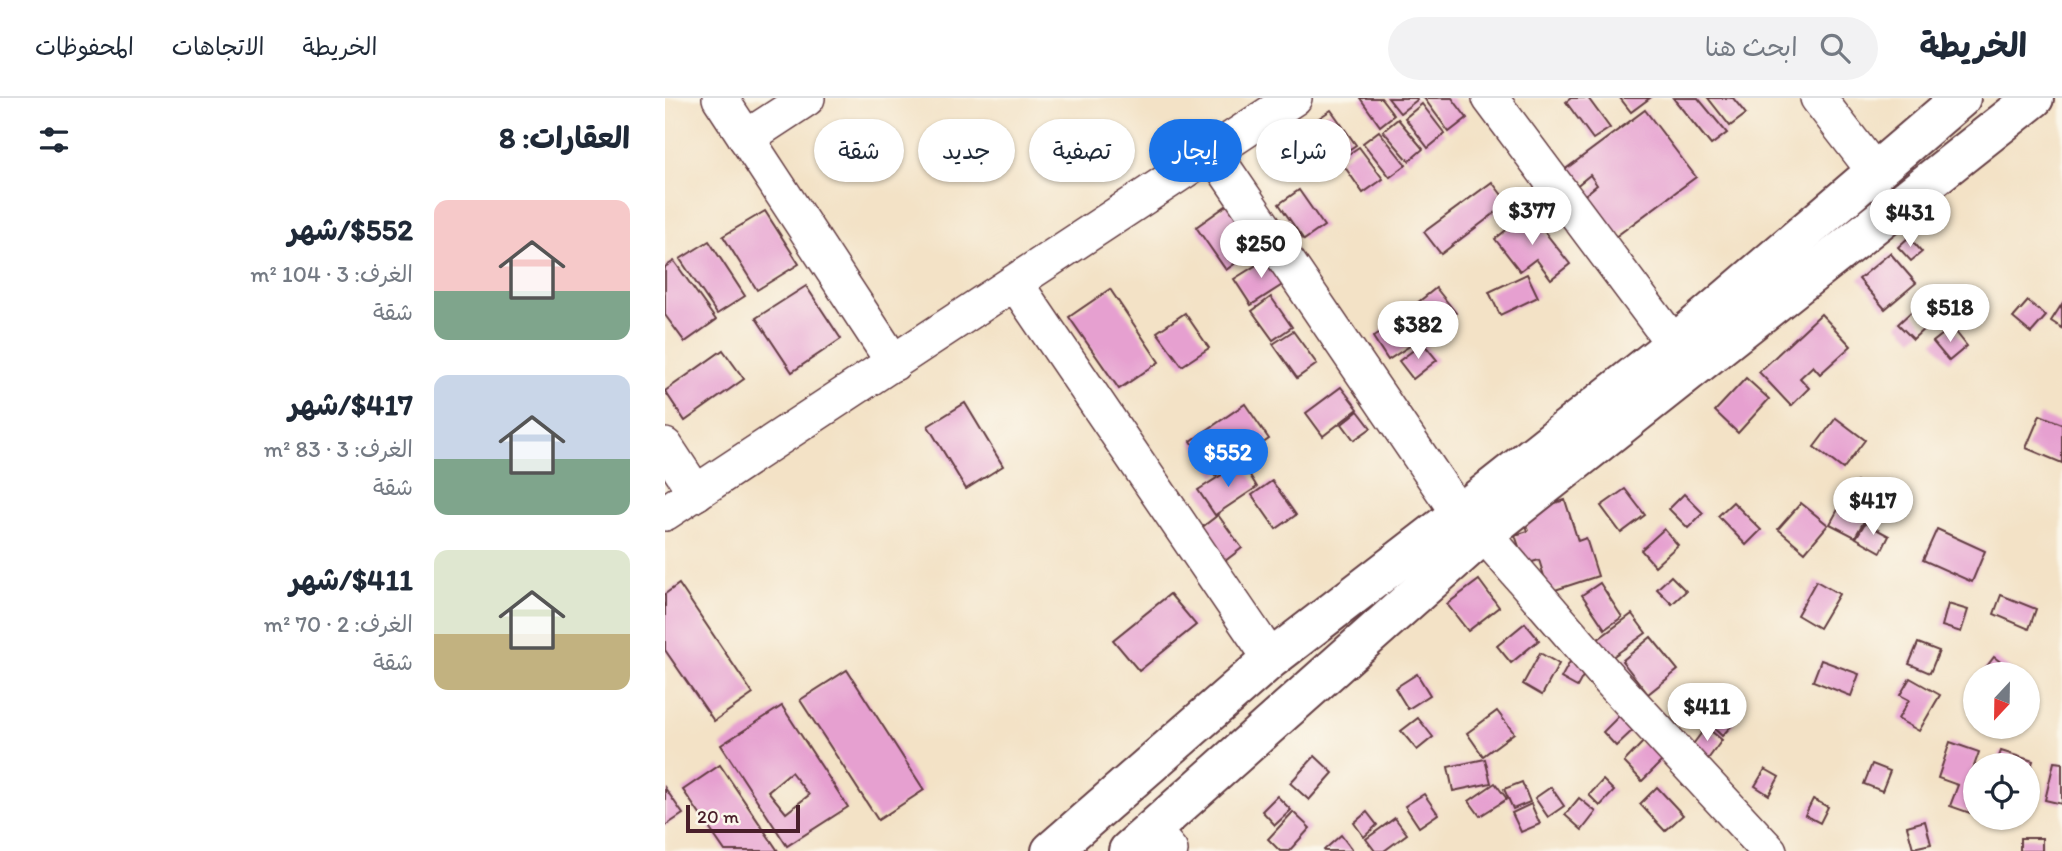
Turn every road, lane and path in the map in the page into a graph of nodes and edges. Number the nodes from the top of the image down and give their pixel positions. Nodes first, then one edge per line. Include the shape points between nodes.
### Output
1 (720, 98) edge
2 (807, 98) edge
3 (1294, 98) edge
4 (1490, 98) edge
5 (1818, 98) edge
6 (1961, 98) edge
7 (2034, 98) edge
8 (1242, 132) edge
9 (746, 138) junction
10 (1876, 173) junction
11 (1166, 182) edge
12 (1234, 182) edge
13 (1015, 283) junction
14 (1674, 344) junction
15 (894, 363) junction
16 (665, 446) edge
17 (696, 493) junction
18 (665, 513) edge
19 (1471, 524) junction
20 (1271, 659) junction
21 (1150, 844) edge
22 (1756, 845) edge
23 (1051, 851) edge

1 - 9 street
2 - 9 street
3 - 8 street
4 - 14 street
5 - 10 street
6 - 10 highway
7 - 19 highway
9 - 15 street
10 - 14 highway
11 - 13 street
12 - 19 street
13 - 15 street
13 - 20 street
14 - 19 highway
15 - 17 street
16 - 17 street
17 - 18 street
19 - 20 highway
19 - 21 highway
19 - 22 street
20 - 23 highway

